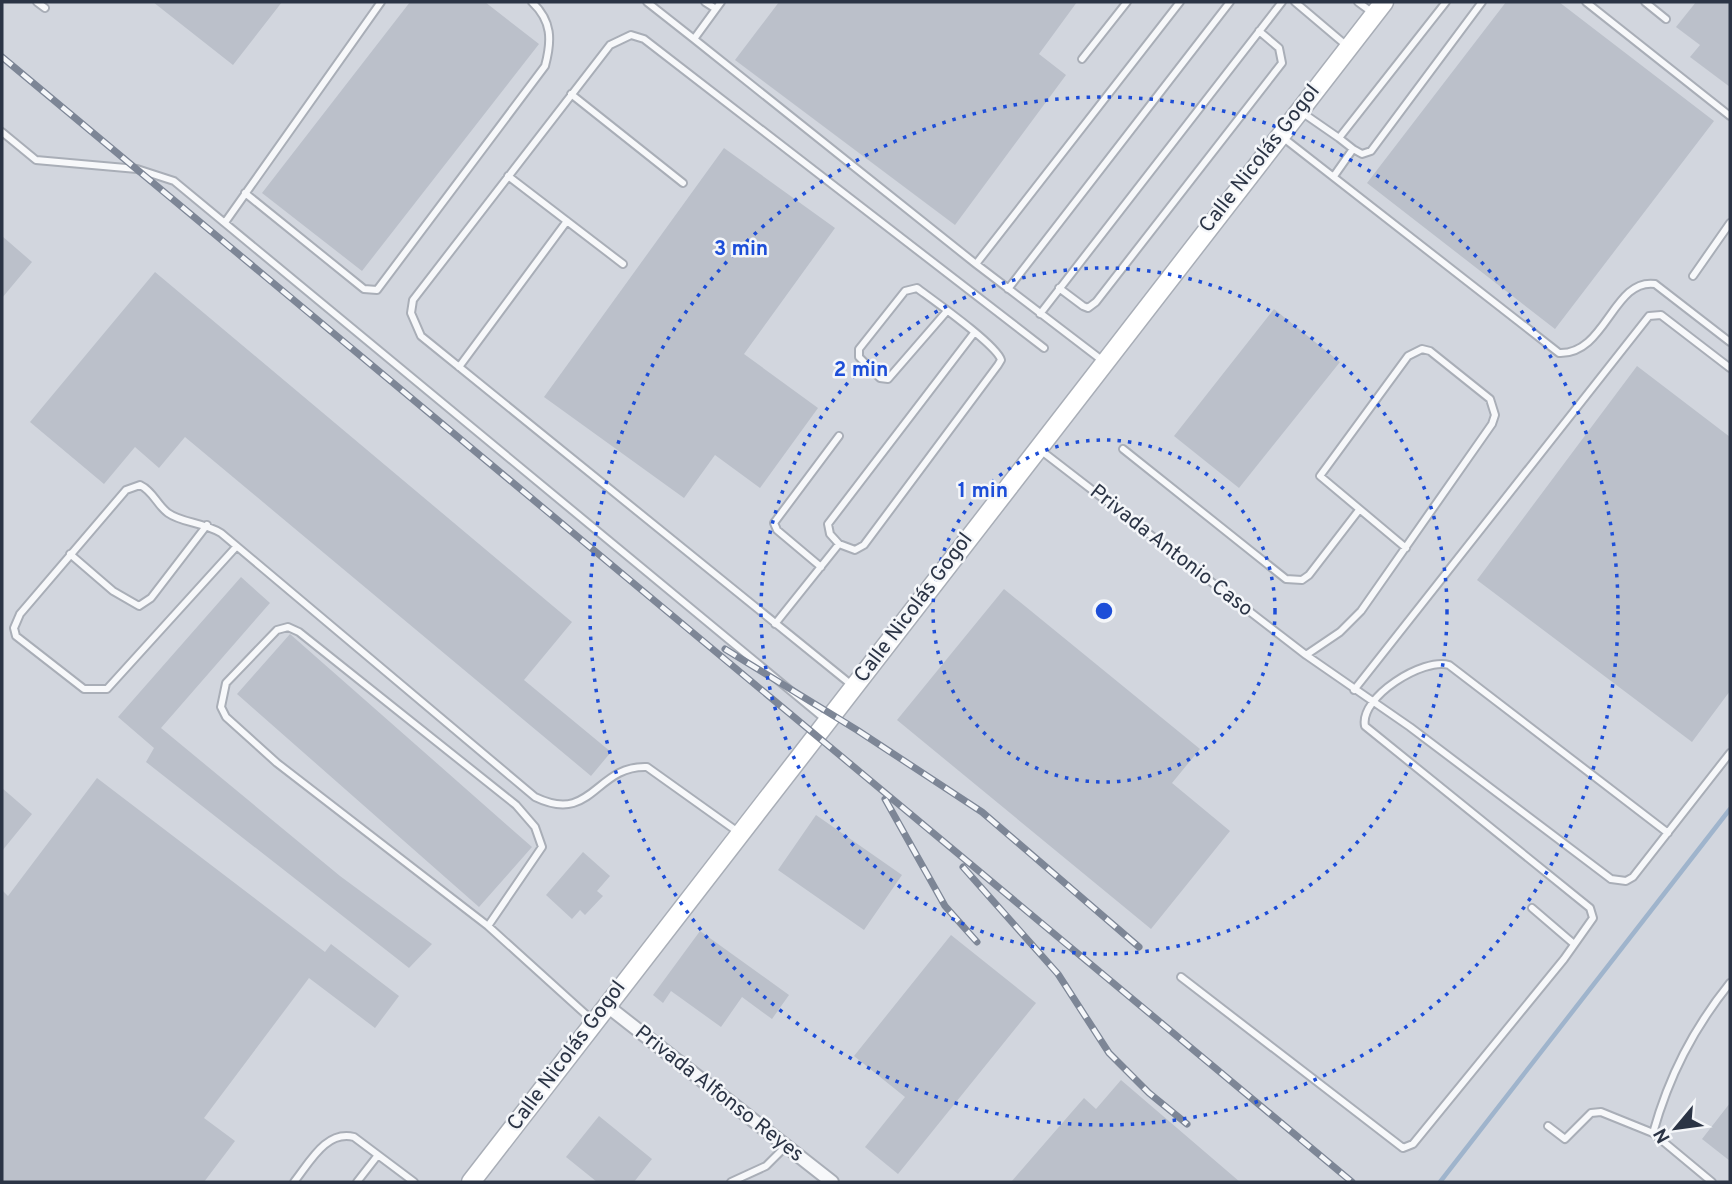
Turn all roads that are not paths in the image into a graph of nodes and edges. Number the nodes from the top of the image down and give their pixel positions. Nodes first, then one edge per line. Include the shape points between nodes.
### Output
1 (37, 2) edge
2 (381, 2) edge
3 (532, 2) edge
4 (647, 2) edge
5 (705, 2) edge
6 (721, 2) edge
7 (1127, 2) edge
8 (1180, 2) edge
9 (1230, 2) edge
10 (1282, 2) edge
11 (1296, 2) edge
12 (1358, 2) edge
13 (1446, 2) edge
14 (1482, 2) edge
15 (1586, 2) edge
16 (1645, 2) edge
17 (45, 8) dead end
18 (1379, 8) edge
19 (716, 9) junction
20 (1666, 19) dead end
21 (1259, 31) junction
22 (694, 39) junction
23 (1348, 46) junction
24 (1082, 59) dead end
25 (571, 94) junction
26 (1299, 110) junction
27 (1730, 116) edge
28 (2, 132) edge
29 (1279, 135) junction
30 (1339, 138) junction
31 (1353, 149) junction
32 (508, 176) junction
33 (1334, 176) junction
34 (683, 183) dead end
35 (246, 193) junction
36 (226, 221) junction
37 (567, 221) junction
38 (1730, 223) edge
39 (623, 264) dead end
40 (976, 264) junction
41 (1693, 276) dead end
42 (1059, 288) junction
43 (1008, 289) junction
44 (947, 311) junction
45 (1040, 314) junction
46 (974, 332) junction
47 (1730, 342) edge
48 (1044, 348) dead end
49 (1103, 361) junction
50 (459, 367) junction
51 (1730, 368) edge
52 (839, 436) dead end
53 (1037, 448) junction
54 (1123, 449) dead end
55 (1359, 510) junction
56 (207, 525) junction
57 (839, 544) junction
58 (236, 547) junction
59 (1406, 548) junction
60 (70, 554) junction
61 (821, 567) junction
62 (775, 624) junction
63 (1306, 655) junction
64 (854, 688) junction
65 (1354, 690) junction
66 (1370, 701) junction
67 (828, 721) junction
68 (1730, 753) edge
69 (740, 833) junction
70 (1668, 833) junction
71 (1532, 908) dead end
72 (488, 926) junction
73 (1574, 944) junction
74 (1181, 977) dead end
75 (1730, 983) edge
76 (606, 1005) junction
77 (593, 1022) junction
78 (1548, 1126) dead end
79 (1653, 1133) junction
80 (786, 1146) junction
81 (378, 1155) junction
82 (295, 1182) edge
83 (357, 1182) edge
84 (414, 1182) edge
85 (471, 1182) edge
86 (731, 1182) edge
87 (832, 1182) edge
88 (1712, 1182) edge

1 - 17 lane
2 - 35 lane
3 - 35 lane via 549,24 545,66 377,290 364,289
4 - 22 lane
5 - 19 lane
6 - 19 lane
7 - 24 lane
8 - 40 lane
9 - 43 lane
10 - 21 lane
11 - 23 lane
12 - 18 lane
13 - 30 lane
14 - 31 lane via 1371,151 1362,154
15 - 27 lane
16 - 20 lane
18 - 23 street, Calle Nicolás Gogol
19 - 22 lane
21 - 42 lane
21 - 42 lane via 1282,53 1282,63 1097,302 1088,308
22 - 40 lane
23 - 26 street, Calle Nicolás Gogol
25 - 32 lane
25 - 34 lane
25 - 48 lane via 610,45 631,35 643,39
26 - 29 street, Calle Nicolás Gogol
26 - 30 lane
28 - 36 lane via 36,160 137,169 174,181
29 - 33 lane
29 - 49 street, Calle Nicolás Gogol
30 - 31 lane
31 - 33 lane
32 - 37 lane
32 - 50 lane via 413,299 411,313 421,336
33 - 47 lane via 1559,353 1570,353 1588,343 1633,288 1647,283 1655,284
35 - 36 lane
36 - 67 lane
37 - 39 lane
37 - 50 lane
38 - 41 lane
40 - 43 lane
42 - 45 lane
43 - 45 lane
44 - 44 lane via 888,379 880,378 859,357 859,349 909,288 917,288
44 - 46 lane
45 - 49 lane
46 - 57 lane via 828,524
46 - 57 lane via 999,354 998,365 864,545 855,550
49 - 53 street, Calle Nicolás Gogol
50 - 62 lane
51 - 65 lane via 1661,315 1649,316
52 - 61 lane via 774,523 776,530
53 - 63 lane, Privada Antonio Caso
53 - 64 street, Calle Nicolás Gogol
54 - 55 lane via 1286,579 1295,581 1309,575
55 - 59 lane
55 - 59 lane via 1324,481 1321,472 1408,356 1416,350 1430,351 1490,400 1495,415
56 - 58 lane
56 - 60 lane via 166,512 149,490 135,485 126,489
56 - 60 lane via 151,598 139,606 113,591
57 - 61 lane
58 - 60 lane via 117,681 96,690 84,689 16,636 14,628 20,614
58 - 69 lane via 535,797 549,804 574,805 621,771 647,767
59 - 63 lane via 1361,611
61 - 62 lane
62 - 64 lane
63 - 65 lane, Privada Antonio Caso
64 - 67 street, Calle Nicolás Gogol
65 - 66 lane, Privada Antonio Caso
66 - 70 lane via 1410,674 1436,663 1449,665
66 - 70 lane, Privada Antonio Caso via 1611,879 1633,877
66 - 73 lane via 1363,718 1370,732 1590,908 1593,918
67 - 69 street, Calle Nicolás Gogol
68 - 70 lane, Privada Antonio Caso
69 - 76 street, Calle Nicolás Gogol
71 - 73 lane
72 - 72 lane via 277,763 226,717 221,707 226,682 277,630 288,627 299,632 516,805 535,827 542,847
72 - 77 lane
73 - 74 lane via 1412,1144 1403,1148
75 - 79 lane via 1689,1040
76 - 77 street, Calle Nicolás Gogol
76 - 80 street, Privada Alfonso Reyes
77 - 85 street, Calle Nicolás Gogol
78 - 79 lane via 1565,1139 1591,1113 1601,1112
79 - 88 lane
80 - 86 lane via 766,1166
80 - 87 street, Privada Alfonso Reyes
81 - 82 lane via 354,1137 337,1135
81 - 83 lane
81 - 84 lane

